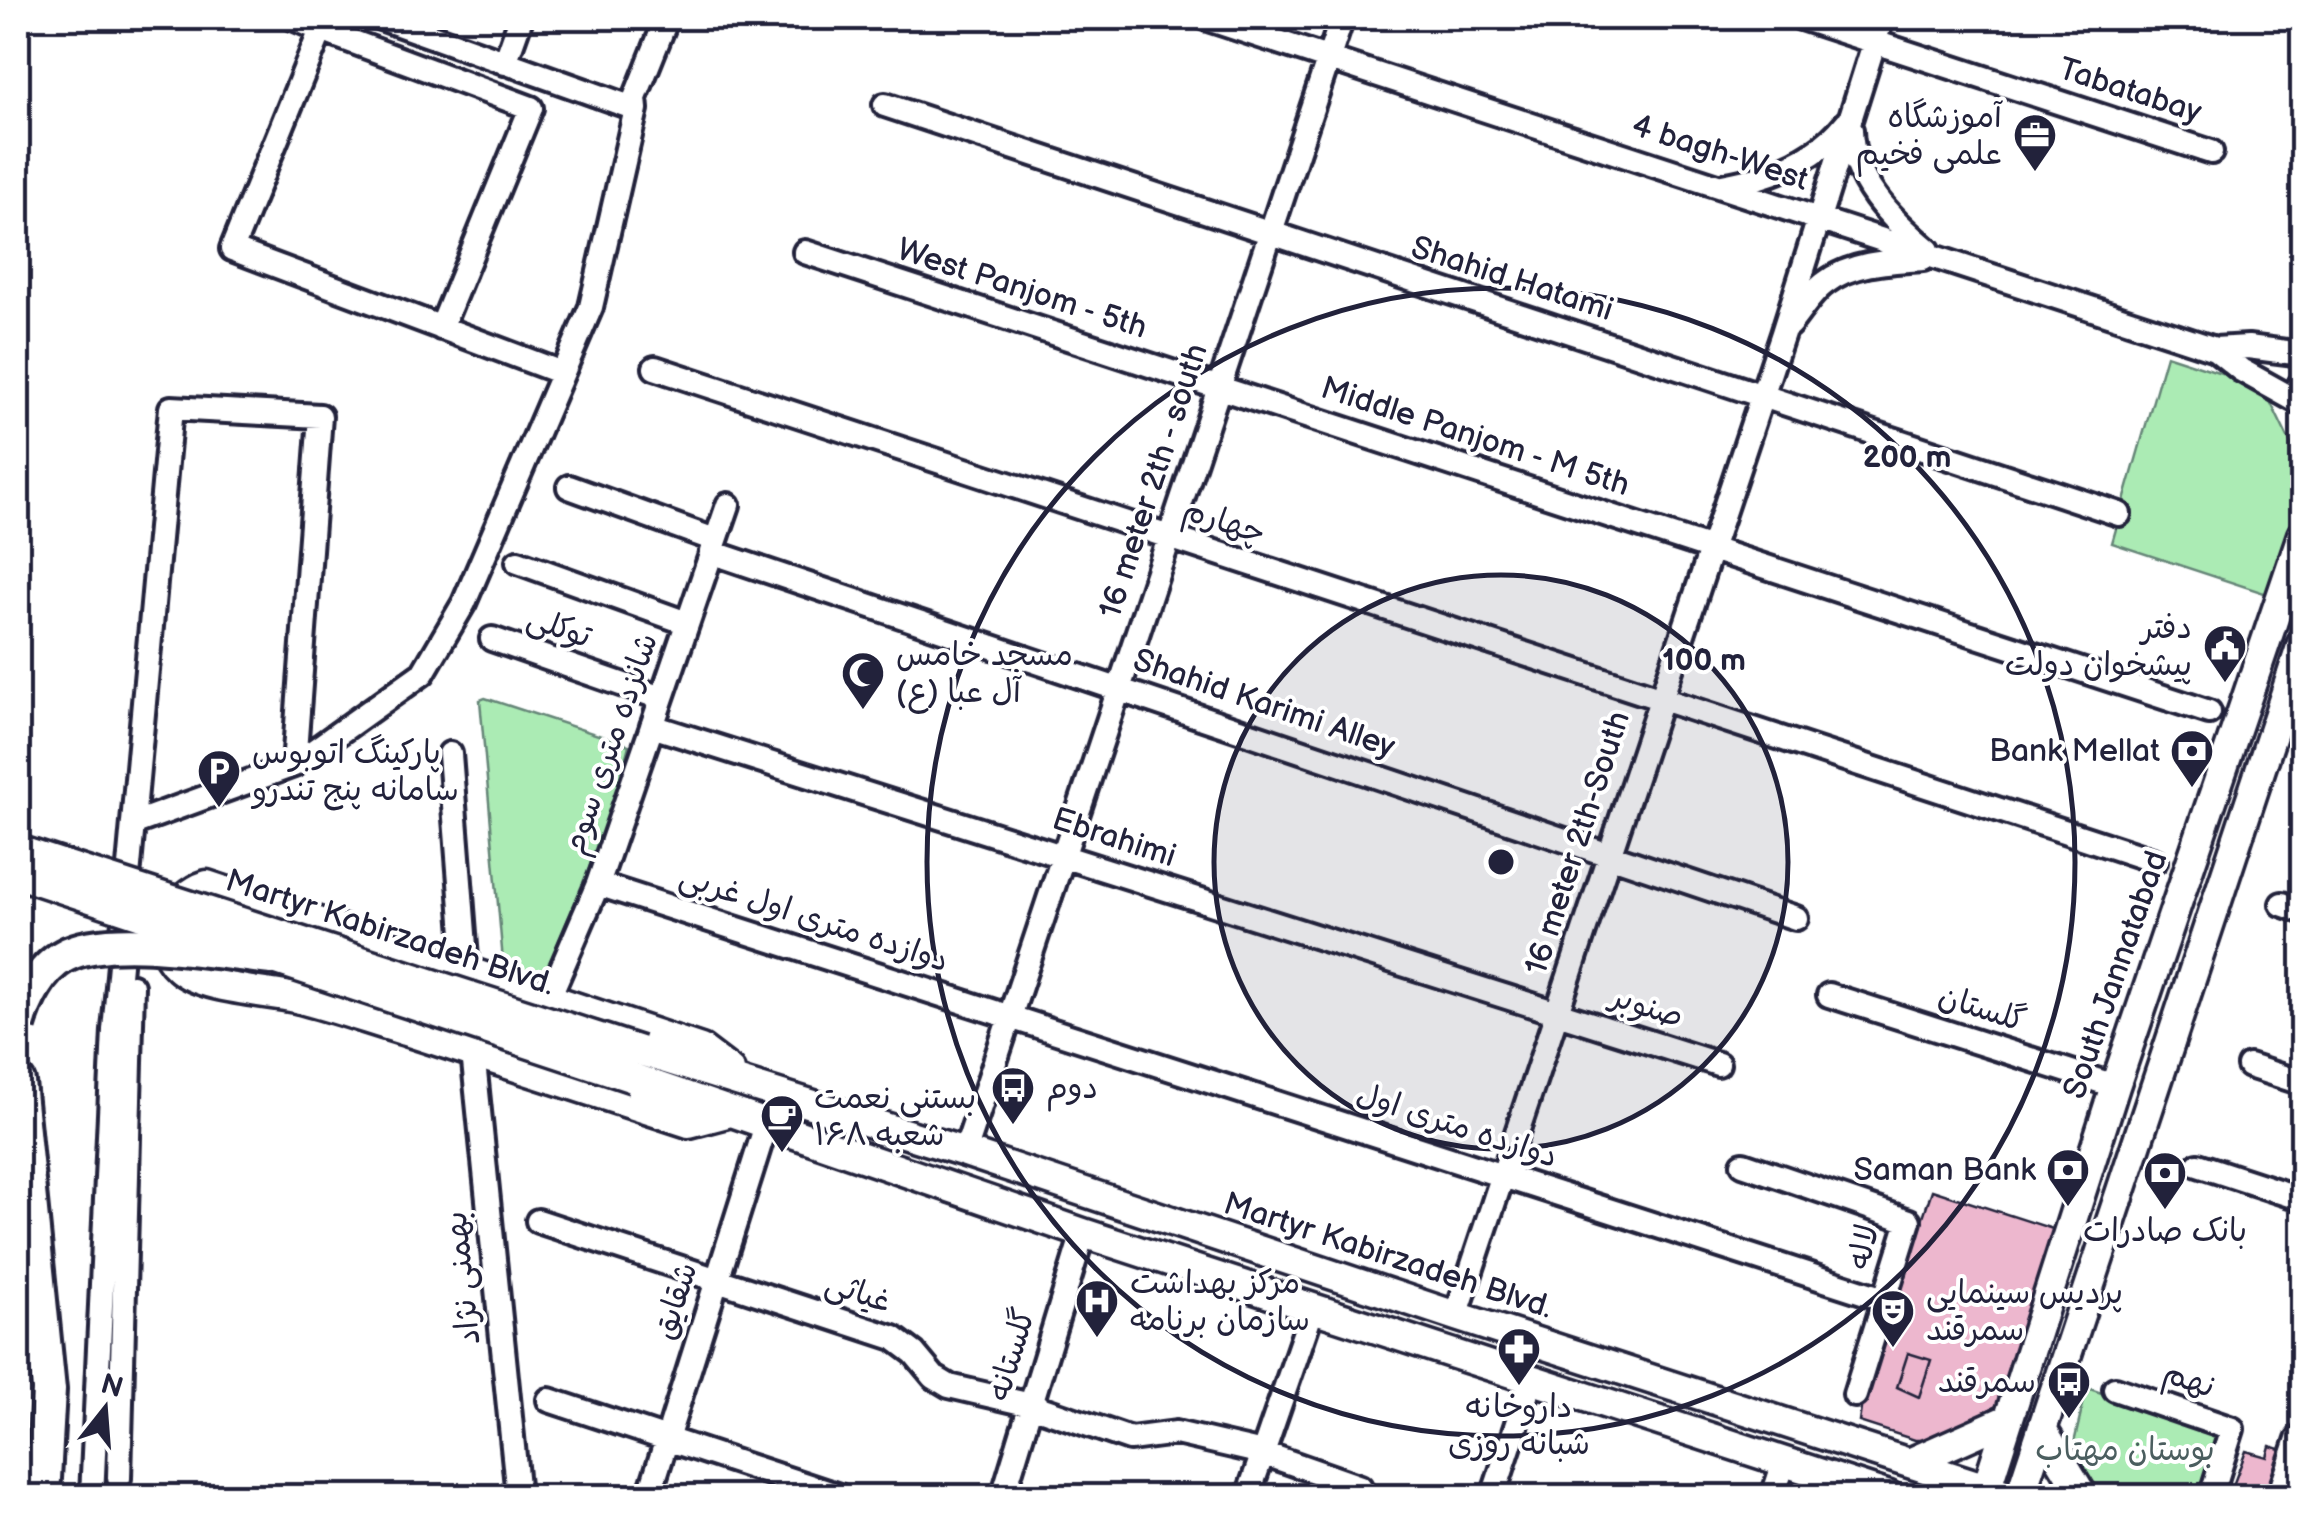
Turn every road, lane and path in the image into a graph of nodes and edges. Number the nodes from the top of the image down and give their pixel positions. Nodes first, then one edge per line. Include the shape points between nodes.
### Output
1 (293, 18) edge
2 (380, 18) edge
3 (521, 18) edge
4 (667, 18) edge
5 (1204, 18) edge
6 (1342, 18) edge
7 (1800, 18) edge
8 (1882, 18) edge
9 (322, 30) junction
10 (1875, 41) junction
11 (1329, 58) junction
12 (505, 63) junction
13 (884, 105) dead end
14 (636, 109) junction
15 (1851, 116) junction
16 (2211, 152) dead end
17 (1718, 186) junction
18 (1818, 220) junction
19 (1271, 233) junction
20 (805, 252) dead end
21 (1937, 258) junction
22 (442, 328) junction
23 (1783, 332) junction
24 (2215, 349) junction
25 (2302, 354) edge
26 (654, 368) dead end
27 (562, 373) junction
28 (2302, 386) edge
29 (1219, 388) junction
30 (1760, 396) junction
31 (2302, 400) edge
32 (569, 487) dead end
33 (728, 504) dead end
34 (2119, 514) dead end
35 (2302, 535) edge
36 (1169, 538) junction
37 (713, 546) junction
38 (1710, 548) junction
39 (518, 562) dead end
40 (687, 623) junction
41 (492, 639) dead end
42 (2302, 644) edge
43 (1119, 689) junction
44 (661, 698) junction
45 (1660, 700) junction
46 (2208, 712) dead end
47 (652, 726) junction
48 (450, 754) dead end
49 (294, 764) junction
50 (135, 823) junction
51 (18, 850) edge
52 (1608, 854) junction
53 (1063, 856) junction
54 (2155, 862) dead end
55 (130, 872) junction
56 (18, 874) edge
57 (598, 884) junction
58 (1796, 918) dead end
59 (272, 958) junction
60 (467, 972) junction
61 (1829, 994) dead end
62 (548, 1000) junction
63 (1556, 1012) junction
64 (1010, 1016) junction
65 (18, 1025) edge
66 (473, 1052) junction
67 (636, 1064) junction
68 (1718, 1064) dead end
69 (2249, 1066) dead end
70 (743, 1081) junction
71 (18, 1082) edge
72 (2302, 1084) edge
73 (2114, 1086) junction
74 (732, 1112) junction
75 (766, 1125) junction
76 (965, 1152) junction
77 (1743, 1164) dead end
78 (2198, 1165) dead end
79 (1503, 1174) junction
80 (2302, 1199) edge
81 (538, 1221) dead end
82 (1083, 1232) junction
83 (717, 1280) junction
84 (1884, 1299) junction
85 (1313, 1308) junction
86 (1456, 1316) junction
87 (1532, 1378) junction
88 (2115, 1389) dead end
89 (1855, 1395) dead end
90 (549, 1400) dead end
91 (1030, 1405) junction
92 (2008, 1419) junction
93 (2042, 1429) junction
94 (2302, 1435) edge
95 (668, 1438) junction
96 (1263, 1454) junction
97 (1784, 1462) junction
98 (1909, 1463) junction
99 (93, 1487) edge
100 (119, 1487) edge
101 (1360, 1488) dead end
102 (1994, 1494) edge
103 (43, 1496) edge
104 (518, 1496) edge
105 (649, 1496) edge
106 (840, 1496) edge
107 (1003, 1496) edge
108 (1248, 1496) edge
109 (1493, 1496) edge
110 (1773, 1496) edge
111 (1889, 1496) edge
112 (2020, 1496) edge
113 (2083, 1496) edge
114 (2210, 1496) edge
115 (2278, 1496) edge

1 - 9 street
2 - 12 street
3 - 12 street
4 - 14 street
5 - 11 street, 4 bagh-West
6 - 11 street, 16 meter 2th - south
7 - 10 street, Tabatabay
8 - 10 street, 16 meter 2th-South
9 - 22 street via 531,108
9 - 22 street via 232,249
10 - 15 street, 16 meter 2th-South
10 - 16 street, Tabatabay
11 - 17 street, 4 bagh-West
11 - 19 street, 16 meter 2th - south
12 - 14 street
13 - 19 street, Shahid Hatami
14 - 27 street via 591,307
15 - 17 street via 1820,149 1796,162
15 - 18 street, 16 meter 2th-South
15 - 21 street via 1855,162 1866,182
17 - 18 street, 4 bagh-West
18 - 21 street, 4 bagh-West
18 - 23 street, 16 meter 2th-South
19 - 29 street, 16 meter 2th - south
19 - 30 street, Shahid Hatami
20 - 29 street, West Panjom - 5th
21 - 23 street via 1888,261 1839,276
21 - 24 street, 4 bagh-West
22 - 27 street
23 - 30 street, 16 meter 2th-South
24 - 25 street
24 - 31 street
26 - 36 street, چهارم
27 - 49 street via 464,603 423,673
28 - 31 main road
29 - 36 street, 16 meter 2th - south
29 - 38 street, Middle Panjom - M 5th
30 - 34 street, Shahid Hatami
30 - 38 street, 16 meter 2th-South
32 - 37 street, Shahid Karimi Alley
33 - 37 street, شانزده متری سوم
35 - 73 main road, South Jannatabad
36 - 43 street, 16 meter 2th - south
36 - 45 street, چهارم
37 - 40 street, شانزده متری سوم
37 - 43 street, Shahid Karimi Alley
38 - 45 street, 16 meter 2th-South
38 - 46 street, Middle Panjom - M 5th
39 - 40 street
40 - 44 street, شانزده متری سوم
41 - 44 street, توکلی
42 - 93 main road
43 - 52 street, Shahid Karimi Alley
43 - 53 street, 16 meter 2th - south
44 - 47 street, شانزده متری سوم
45 - 52 street, 16 meter 2th-South
45 - 54 street, چهارم
47 - 53 street, Ebrahimi
47 - 57 street, شانزده متری سوم
48 - 60 street
49 - 50 street
49 - 50 street via 320,416 172,408
50 - 55 street
51 - 67 main road, Martyr Kabirzadeh Blvd., bridge
52 - 58 street, Shahid Karimi Alley
52 - 63 street, 16 meter 2th-South
53 - 63 street, Ebrahimi
53 - 64 street, 16 meter 2th - south
55 - 99 street via 114,1030
55 - 100 street
56 - 59 main road, Martyr Kabirzadeh Blvd., bridge
57 - 62 street, شانزده متری سوم
57 - 64 street, دوازده متری اول غربی
59 - 65 highway, bridge via 100,944 64,956 39,979
59 - 67 main road, Martyr Kabirzadeh Blvd., bridge
60 - 62 main road, Martyr Kabirzadeh Blvd.
60 - 66 main road, Martyr Kabirzadeh Blvd. via 207,885 178,902 166,934 176,967 194,978 298,998
61 - 73 street, گلستان
62 - 70 main road, Martyr Kabirzadeh Blvd. via 701,1049
63 - 68 street, صنوبر
63 - 79 street, 16 meter 2th-South
64 - 76 street, 16 meter 2th - south
64 - 79 street, دوازده متری اول
66 - 74 main road via 689,1123
66 - 104 street, بهمنی نژاد
67 - 70 main road, Martyr Kabirzadeh Blvd.
67 - 74 main road, Martyr Kabirzadeh Blvd.
69 - 72 street
70 - 76 main road, Martyr Kabirzadeh Blvd.
71 - 103 highway via 50,1390
73 - 92 main road, South Jannatabad
74 - 75 main road, Martyr Kabirzadeh Blvd.
75 - 82 main road, Martyr Kabirzadeh Blvd.
75 - 83 street, شقایق
76 - 86 main road, Martyr Kabirzadeh Blvd.
77 - 84 street, لاله via 1909,1221
78 - 80 street
79 - 84 street, دوازده متری اول
79 - 86 street, 16 meter 2th-South
81 - 83 street, غیاثی
82 - 85 main road, Martyr Kabirzadeh Blvd.
82 - 91 street, گلستانه
83 - 91 street, غیاثی via 894,1338 949,1386
83 - 95 street, شقایق
84 - 89 street, لاله
85 - 87 main road, Martyr Kabirzadeh Blvd.
85 - 96 street
86 - 98 main road, Martyr Kabirzadeh Blvd.
87 - 97 main road, Martyr Kabirzadeh Blvd.
87 - 109 street
88 - 114 street, نهم via 2232,1429
90 - 95 street
91 - 96 street, غیاثی via 1130,1439 1176,1433
91 - 107 street, گلستانه
92 - 98 main road
92 - 102 main road, South Jannatabad
93 - 112 main road
93 - 113 main road
94 - 115 street
95 - 105 street, شقایق
95 - 106 street
96 - 101 street, غیاثی
96 - 108 street
97 - 110 street
97 - 111 main road, Martyr Kabirzadeh Blvd.
98 - 102 main road, Martyr Kabirzadeh Blvd.
99 - 100 street

